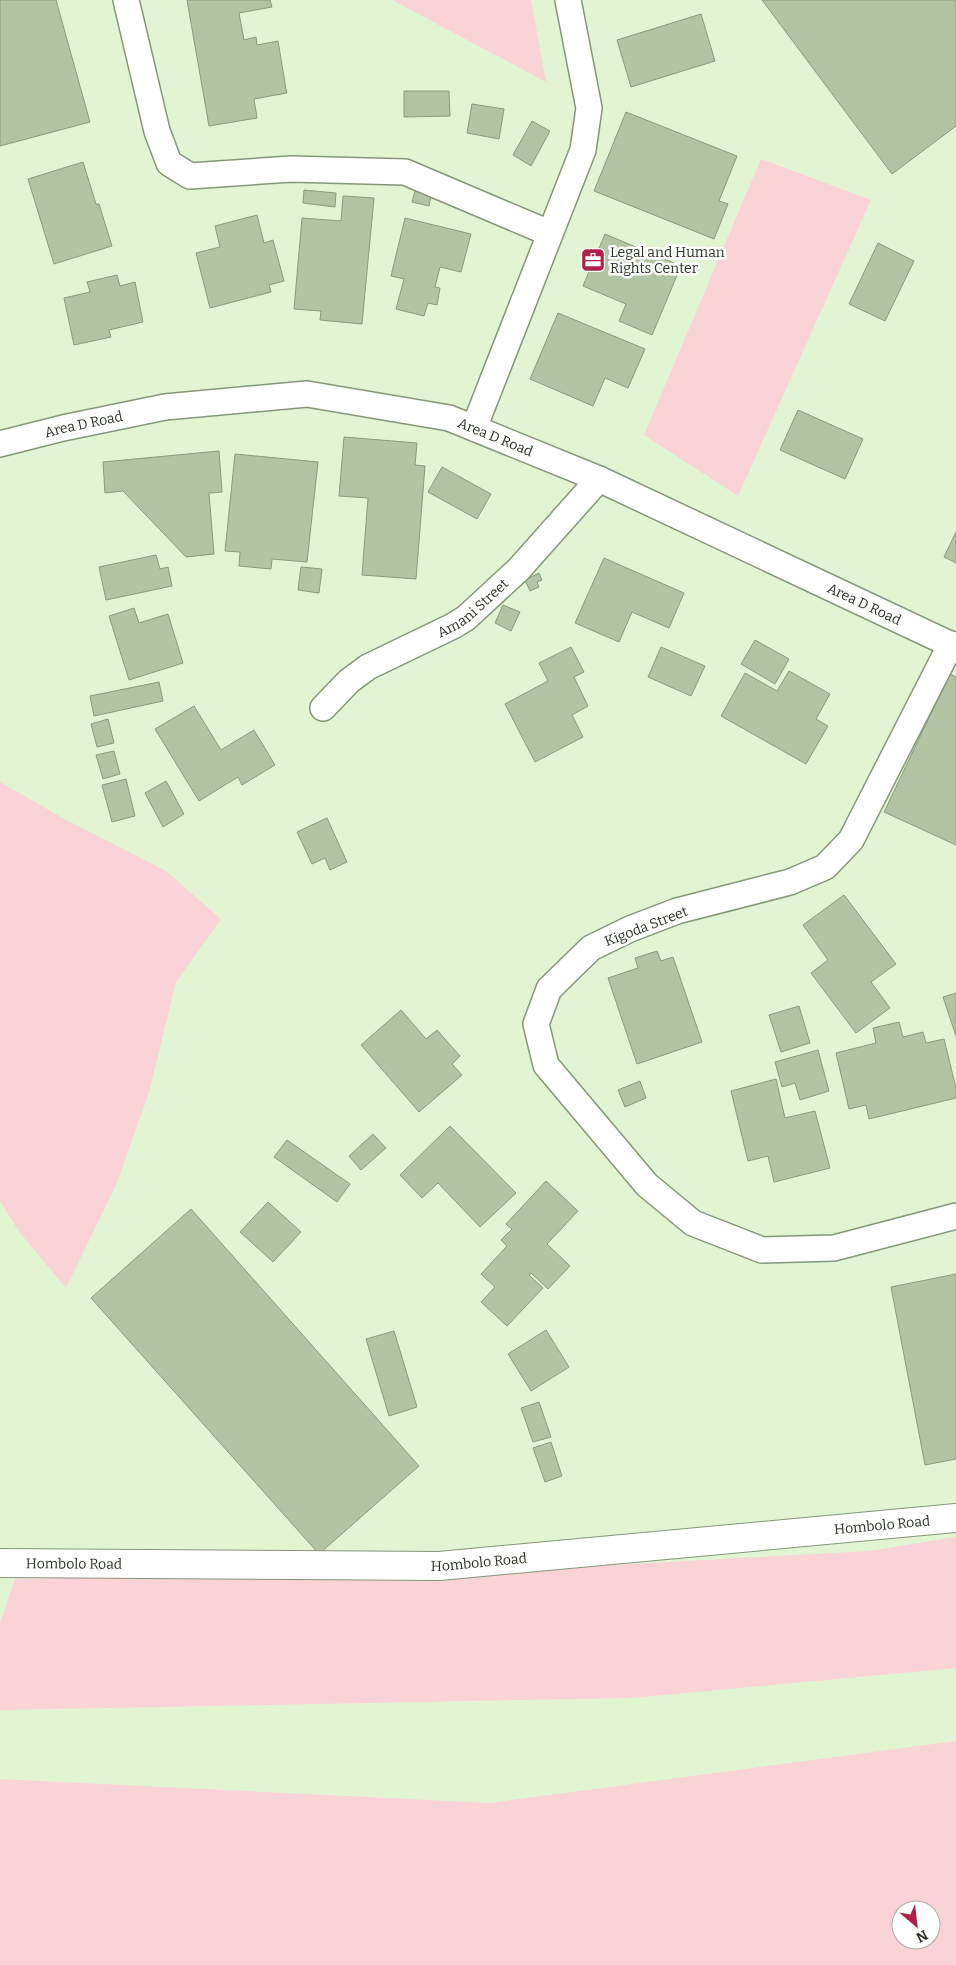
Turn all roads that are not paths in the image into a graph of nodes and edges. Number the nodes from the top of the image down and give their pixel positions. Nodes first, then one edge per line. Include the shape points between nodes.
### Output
1 (126, 0) edge
2 (568, 0) edge
3 (549, 233) junction
4 (474, 428) junction
5 (0, 444) edge
6 (599, 478) junction
7 (953, 646) edge
8 (323, 708) dead end
9 (956, 1216) edge
10 (956, 1518) edge
11 (0, 1563) edge

1 - 3 street via 157,131 169,163 190,176 291,169 405,172
2 - 3 street via 589,108 583,150
3 - 4 street
4 - 5 street, Area D Road via 449,418 307,394 165,407
4 - 6 street, Area D Road
6 - 7 street, Area D Road
6 - 8 street, Amani Street via 519,569 466,618 368,667
7 - 9 street, Kigoda Street via 851,840 825,868 790,882 677,912 591,948 549,989 536,1024 546,1065 647,1185 693,1223 762,1250 834,1248
10 - 11 street, Hombolo Road via 439,1566

